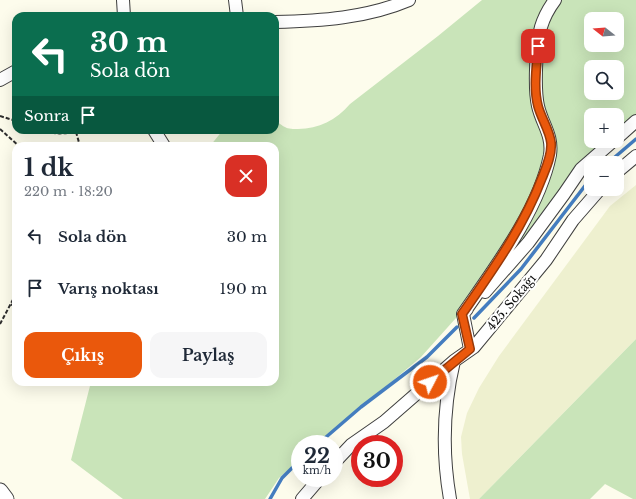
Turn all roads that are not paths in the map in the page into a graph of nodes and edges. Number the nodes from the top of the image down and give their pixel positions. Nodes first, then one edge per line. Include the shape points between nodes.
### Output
1 (123, 0) edge
2 (235, 0) edge
3 (409, 0) edge
4 (555, 0) edge
5 (124, 12) edge
6 (236, 12) edge
7 (279, 22) edge
8 (12, 73) edge
9 (0, 80) edge
10 (636, 121) edge
11 (624, 132) edge
12 (605, 148) edge
13 (636, 156) edge
14 (624, 166) edge
15 (594, 196) edge
16 (462, 314) junction
17 (470, 349) junction
18 (454, 361) junction
19 (343, 453) edge
20 (312, 487) edge
21 (0, 491) edge
22 (6, 499) edge
23 (302, 499) edge
24 (450, 499) edge

1 - 5 street
2 - 6 street
3 - 7 street via 348,17
4 - 16 street via 547,11 541,27 536,78 538,105 551,143 547,165 536,195 518,230
8 - 9 street
10 - 11 street
12 - 16 street via 581,169 528,243 486,292
13 - 14 street
15 - 17 street, 425. Sokağı via 573,220 546,260
16 - 17 street
17 - 18 street, 425. Sokağı
18 - 19 street, 425. Sokağı via 384,422
18 - 24 street via 444,418
20 - 23 street
21 - 22 street

